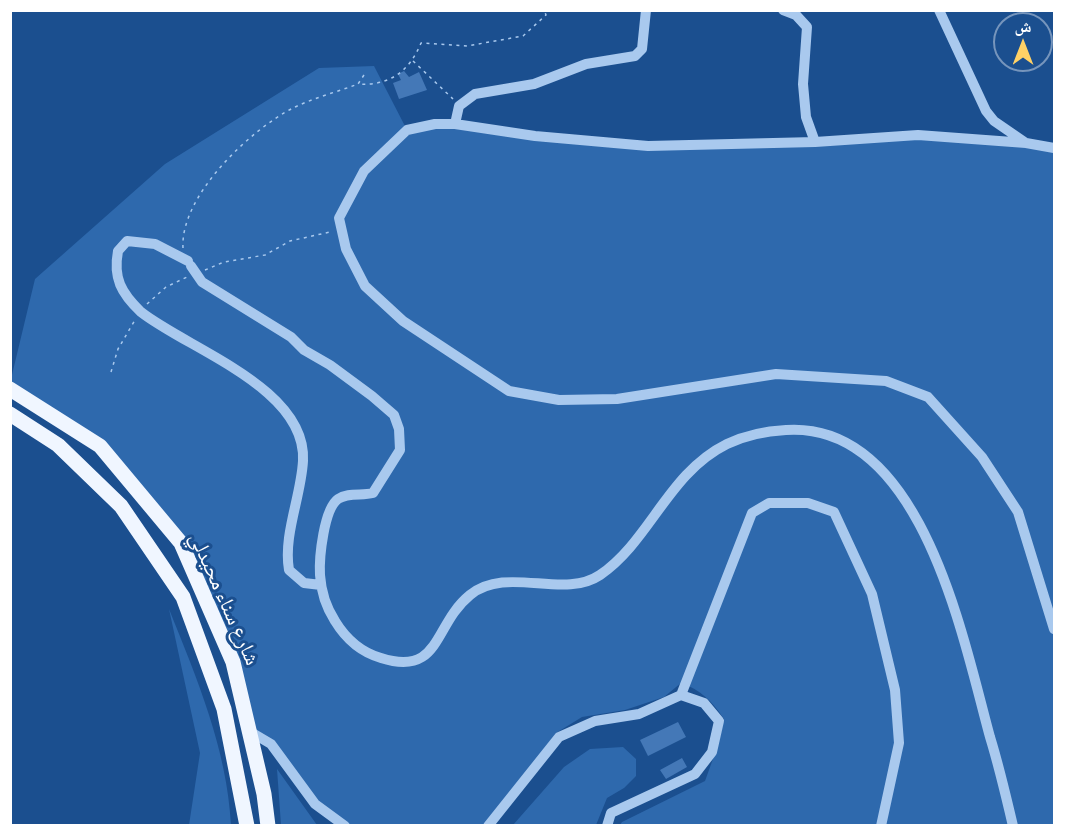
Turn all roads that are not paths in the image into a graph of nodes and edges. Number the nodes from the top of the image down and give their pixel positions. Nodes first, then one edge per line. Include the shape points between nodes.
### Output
1 (646, 10) edge
2 (783, 10) edge
3 (939, 10) edge
4 (455, 124) junction
5 (814, 142) junction
6 (1026, 143) junction
7 (1054, 148) edge
8 (10, 389) edge
9 (10, 414) edge
10 (321, 585) junction
11 (1054, 629) edge
12 (681, 694) junction
13 (249, 731) junction
14 (247, 825) edge
15 (268, 825) edge
16 (345, 825) edge
17 (488, 825) edge
18 (607, 825) edge
19 (881, 825) edge
20 (1013, 825) edge

1 - 4 street via 642,49 635,56 586,64 534,84 484,90 459,106
2 - 5 street via 796,15 807,27 803,94
3 - 6 street via 986,111
4 - 5 street via 648,146
4 - 11 street via 406,130 364,171 339,218 346,249 365,286 403,321 509,392 559,400 617,399 776,374 886,381 928,397 982,457 1018,512
5 - 6 street via 918,135
6 - 7 street
8 - 13 main road, شارع سناء محيدلي via 100,446 181,543 233,662
9 - 14 main road, شارع سناء محيدلي via 58,445 121,506 183,597 224,709
10 - 10 street via 321,558 331,507 341,497 369,494 377,488 400,450 396,421 349,378 230,301 191,267 155,244 127,241 118,251 116,280 141,312 251,380 286,415 299,440 303,459 289,570 304,583
10 - 20 street via 331,615 359,649 399,663 413,663 432,647 455,611 476,591 510,583 575,583 596,578 615,562 686,476 721,448 741,438 775,431 808,429 830,433 881,471 927,539 971,658
12 - 17 street via 639,714 595,721 559,737
12 - 18 street via 704,703 718,721 712,752 695,774 611,813
12 - 19 street via 752,513 769,503 808,503 834,512 872,594 895,690 899,743
13 - 15 main road, شارع سناء محيدلي
13 - 16 street via 271,744 315,804

